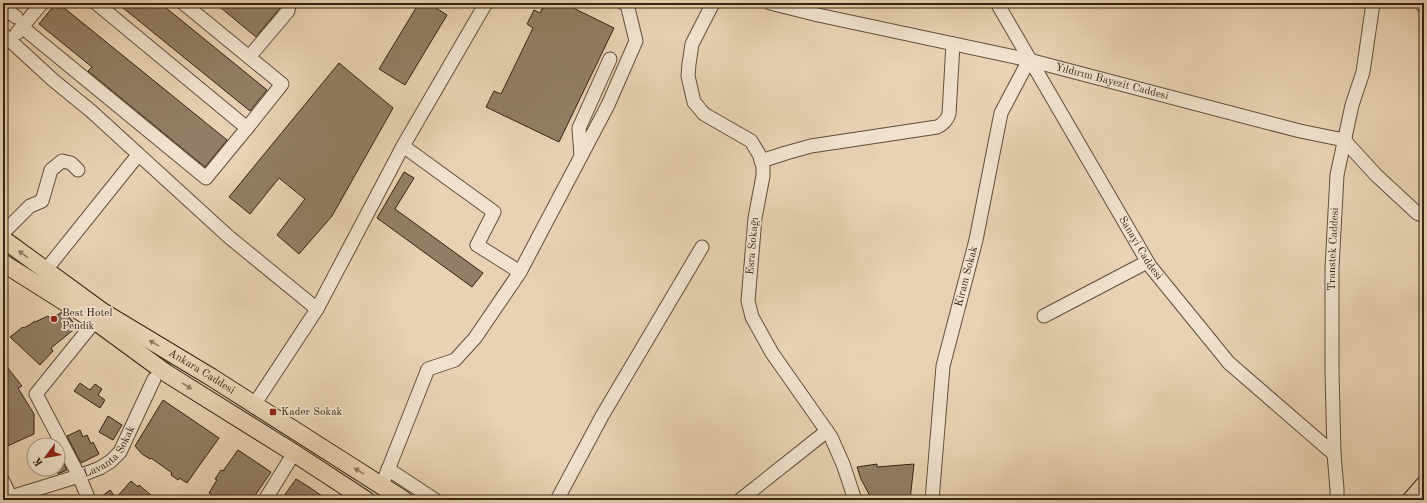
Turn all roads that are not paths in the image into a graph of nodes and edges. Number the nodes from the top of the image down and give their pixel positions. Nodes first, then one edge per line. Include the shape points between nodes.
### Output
1 (42, 3) edge
2 (96, 3) edge
3 (183, 3) edge
4 (289, 3) edge
5 (486, 3) edge
6 (623, 3) edge
7 (713, 3) edge
8 (770, 3) edge
9 (998, 3) edge
10 (1373, 3) edge
11 (1421, 3) edge
12 (3, 7) edge
13 (1424, 7) edge
14 (19, 22) junction
15 (7, 37) edge
16 (953, 44) junction
17 (249, 57) junction
18 (610, 59) dead end
19 (1030, 60) junction
20 (247, 128) junction
21 (1344, 140) junction
22 (403, 146) junction
23 (138, 155) junction
24 (581, 157) junction
25 (761, 162) junction
26 (78, 170) dead end
27 (1424, 216) edge
28 (3, 233) edge
29 (3, 239) edge
30 (702, 247) dead end
31 (1147, 262) junction
32 (3, 263) edge
33 (45, 271) junction
34 (520, 272) junction
35 (317, 309) junction
36 (1044, 316) dead end
37 (95, 321) junction
38 (154, 379) dead end
39 (254, 405) junction
40 (827, 431) junction
41 (294, 453) junction
42 (1334, 454) junction
43 (388, 468) junction
44 (79, 476) junction
45 (3, 481) edge
46 (382, 485) junction
47 (1424, 485) edge
48 (1338, 496) edge
49 (11, 498) edge
50 (89, 500) edge
51 (266, 500) edge
52 (366, 500) edge
53 (404, 500) edge
54 (435, 500) edge
55 (557, 500) edge
56 (740, 500) edge
57 (855, 500) edge
58 (932, 500) edge
59 (1411, 500) edge

1 - 14 street
2 - 20 street
3 - 17 street
4 - 17 street via 288,11
5 - 22 street
6 - 24 street via 627,4 636,41 608,105
7 - 25 street, Esra Sokağı via 692,44 688,76 694,102 704,114 751,141
8 - 16 street, Yıldırım Bayezit Caddesi
9 - 19 street, Sanayi Caddesi
10 - 21 street, Transtek Caddesi via 1363,72
11 - 13 street
12 - 14 street
14 - 15 street
14 - 20 street via 206,178
15 - 23 street
16 - 19 street, Yıldırım Bayezit Caddesi
16 - 25 street via 949,114 941,125 811,146
17 - 20 street via 282,84
18 - 24 street via 579,128
19 - 21 street, Yıldırım Bayezit Caddesi via 1300,131
19 - 31 street, Sanayi Caddesi
19 - 58 street, Kiram Sokak via 1001,113 976,240 944,366
21 - 27 street via 1376,175 1417,213
21 - 42 street, Transtek Caddesi via 1337,175 1332,268
22 - 34 street via 494,212 477,245
22 - 35 street
23 - 33 street
23 - 35 street via 229,237
24 - 34 street
25 - 40 street, Esra Sokağı via 763,176 755,218 748,301 752,317 772,353
26 - 28 street via 71,163 62,161 51,170 42,201 30,206
33 -> 29 main road, Ankara Caddesi
30 - 55 street via 602,416
31 - 36 street
31 - 42 street, Sanayi Caddesi via 1229,363
32 - 37 main road, Ankara Caddesi
39 -> 33 main road, Ankara Caddesi via 103,312
34 - 43 street via 475,338 455,360 428,369
35 - 39 street
37 -> 41 main road, Ankara Caddesi via 166,373
37 - 44 street via 36,394
38 - 44 street, Lavanta Sokak via 120,452 100,468
46 -> 39 main road, Ankara Caddesi
40 - 56 street
40 - 57 street, Esra Sokağı via 843,464
41 - 51 street
41 - 52 main road, Ankara Caddesi
42 - 48 street, Transtek Caddesi
43 - 46 street
43 - 54 street
44 - 49 street, Lavanta Sokak
44 - 50 street
45 - 49 street
46 - 53 main road, Ankara Caddesi
47 - 59 main road

